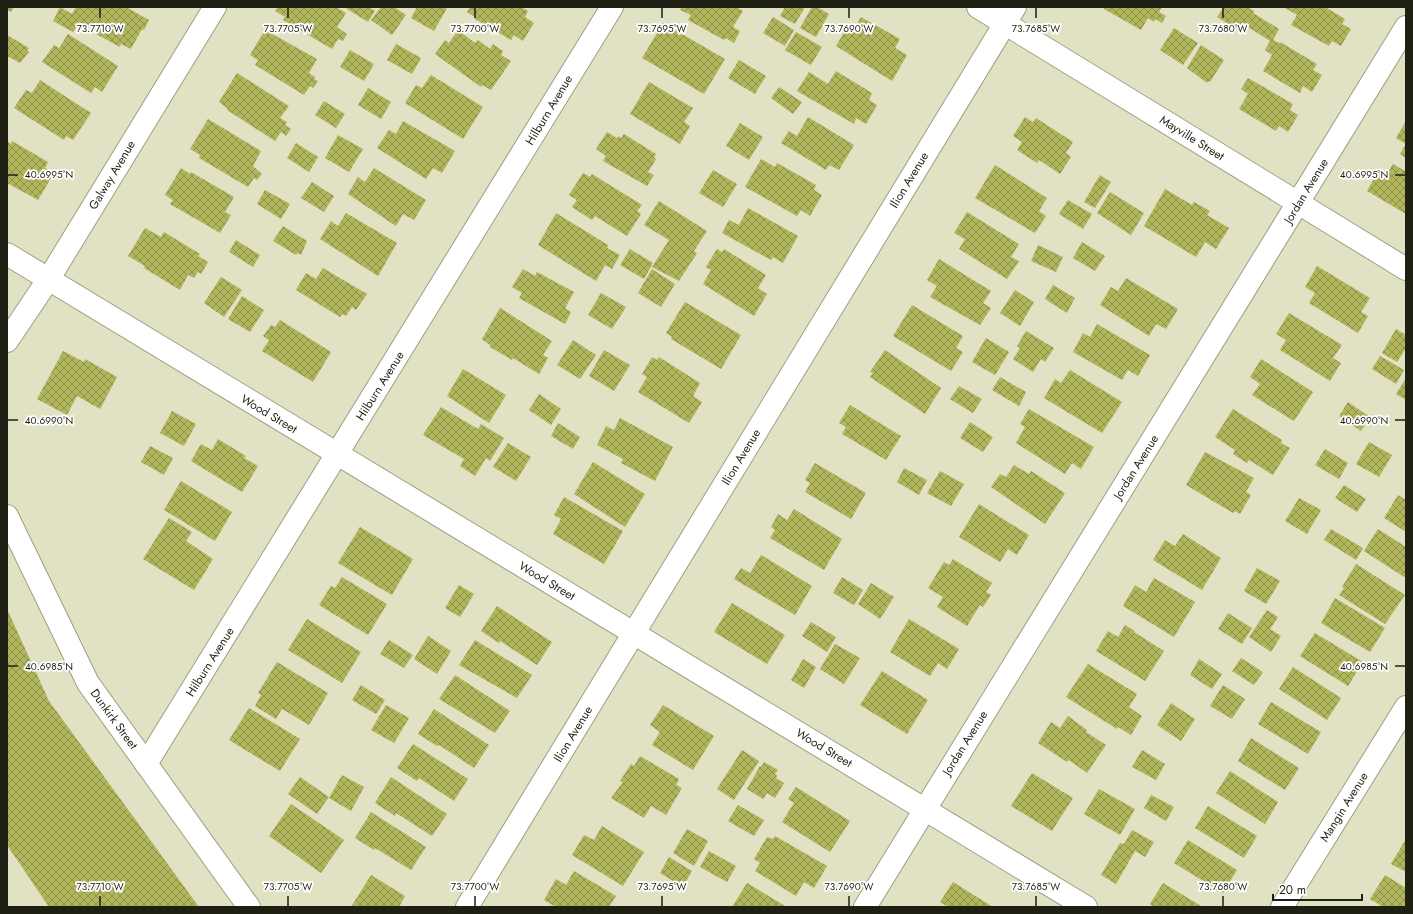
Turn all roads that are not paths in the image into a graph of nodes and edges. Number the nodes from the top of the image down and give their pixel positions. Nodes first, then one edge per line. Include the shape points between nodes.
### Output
1 (215, 7) edge
2 (612, 7) edge
3 (978, 7) edge
4 (1010, 15) edge
5 (1406, 27) edge
6 (1299, 204) junction
7 (7, 254) edge
8 (1406, 269) edge
9 (48, 280) junction
10 (7, 341) edge
11 (338, 455) junction
12 (7, 516) edge
13 (635, 633) junction
14 (1406, 707) edge
15 (146, 764) junction
16 (924, 809) junction
17 (249, 907) edge
18 (467, 907) edge
19 (865, 907) edge
20 (1086, 907) edge
21 (1282, 907) edge

1 - 9 street, Galway Avenue
2 - 11 street, Hilburn Avenue
3 - 4 street, Mayville Street
4 - 6 street, Mayville Street
4 - 13 street, Ilion Avenue
5 - 6 street, Jordan Avenue
6 - 8 street, Mayville Street
6 - 16 street, Jordan Avenue
7 - 9 street, Wood Street
9 - 10 street, Galway Avenue
9 - 11 street, Wood Street
11 - 13 street, Wood Street
11 - 15 street, Hilburn Avenue
12 - 15 street, Dunkirk Street via 88,683
13 - 16 street, Wood Street
13 - 18 street, Ilion Avenue
14 - 21 street, Mangin Avenue
15 - 17 street, Dunkirk Street
16 - 19 street, Jordan Avenue
16 - 20 street, Wood Street

